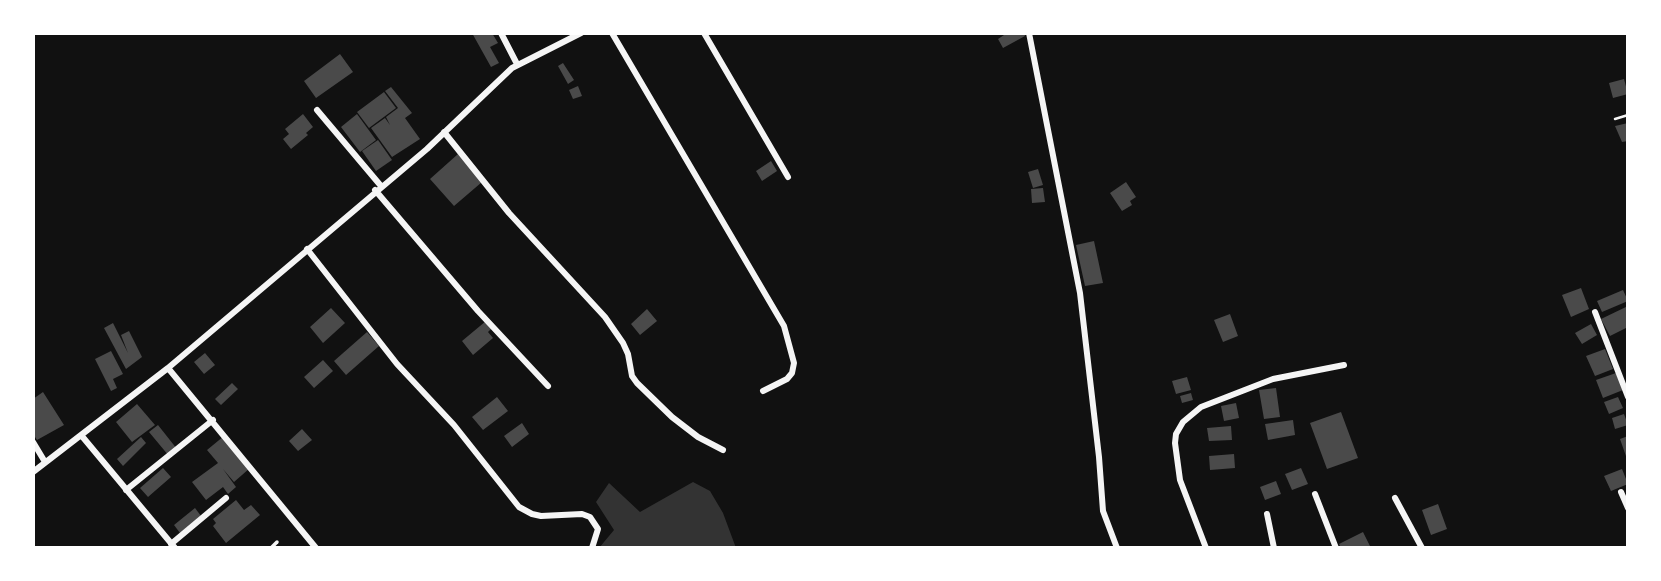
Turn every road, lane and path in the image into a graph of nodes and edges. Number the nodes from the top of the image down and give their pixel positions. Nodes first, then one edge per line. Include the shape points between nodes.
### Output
1 (501, 33) edge
2 (580, 33) edge
3 (612, 33) edge
4 (704, 33) edge
5 (1029, 33) edge
6 (517, 64) junction
7 (317, 110) dead end
8 (1628, 115) edge
9 (1615, 119) dead end
10 (444, 132) junction
11 (788, 177) dead end
12 (378, 188) junction
13 (307, 249) junction
14 (1595, 312) dead end
15 (1344, 365) dead end
16 (168, 368) junction
17 (548, 386) dead end
18 (762, 391) dead end
19 (1628, 397) edge
20 (213, 420) junction
21 (81, 435) junction
22 (33, 442) edge
23 (723, 450) dead end
24 (45, 462) junction
25 (33, 472) edge
26 (126, 490) junction
27 (1621, 492) dead end
28 (1315, 494) dead end
29 (226, 498) dead end
30 (1395, 498) dead end
31 (1628, 508) edge
32 (1267, 514) dead end
33 (278, 542) dead end
34 (173, 546) edge
35 (271, 548) edge
36 (316, 548) edge
37 (592, 548) edge
38 (1117, 548) edge
39 (1206, 548) edge
40 (1274, 548) edge
41 (1336, 548) edge
42 (1422, 548) edge

1 - 6 street
2 - 6 street
3 - 18 street via 784,326 794,363 792,373
4 - 11 street
5 - 38 street via 1080,293 1103,511
6 - 10 street
7 - 12 street
8 - 9 path
10 - 12 street
10 - 23 street via 605,317 623,343 637,383 698,437
12 - 13 street
12 - 17 street via 478,311
13 - 16 street
13 - 37 street via 519,507 541,516 590,517 598,529
14 - 19 street
15 - 39 street via 1273,379 1201,407 1183,422 1175,443 1180,480
16 - 20 street
16 - 21 street
20 - 26 street
20 - 36 street
21 - 24 street
21 - 26 street
22 - 24 street
24 - 25 street
26 - 34 street
27 - 31 street
28 - 41 street
29 - 34 street
30 - 42 street
32 - 40 street
33 - 35 lane

